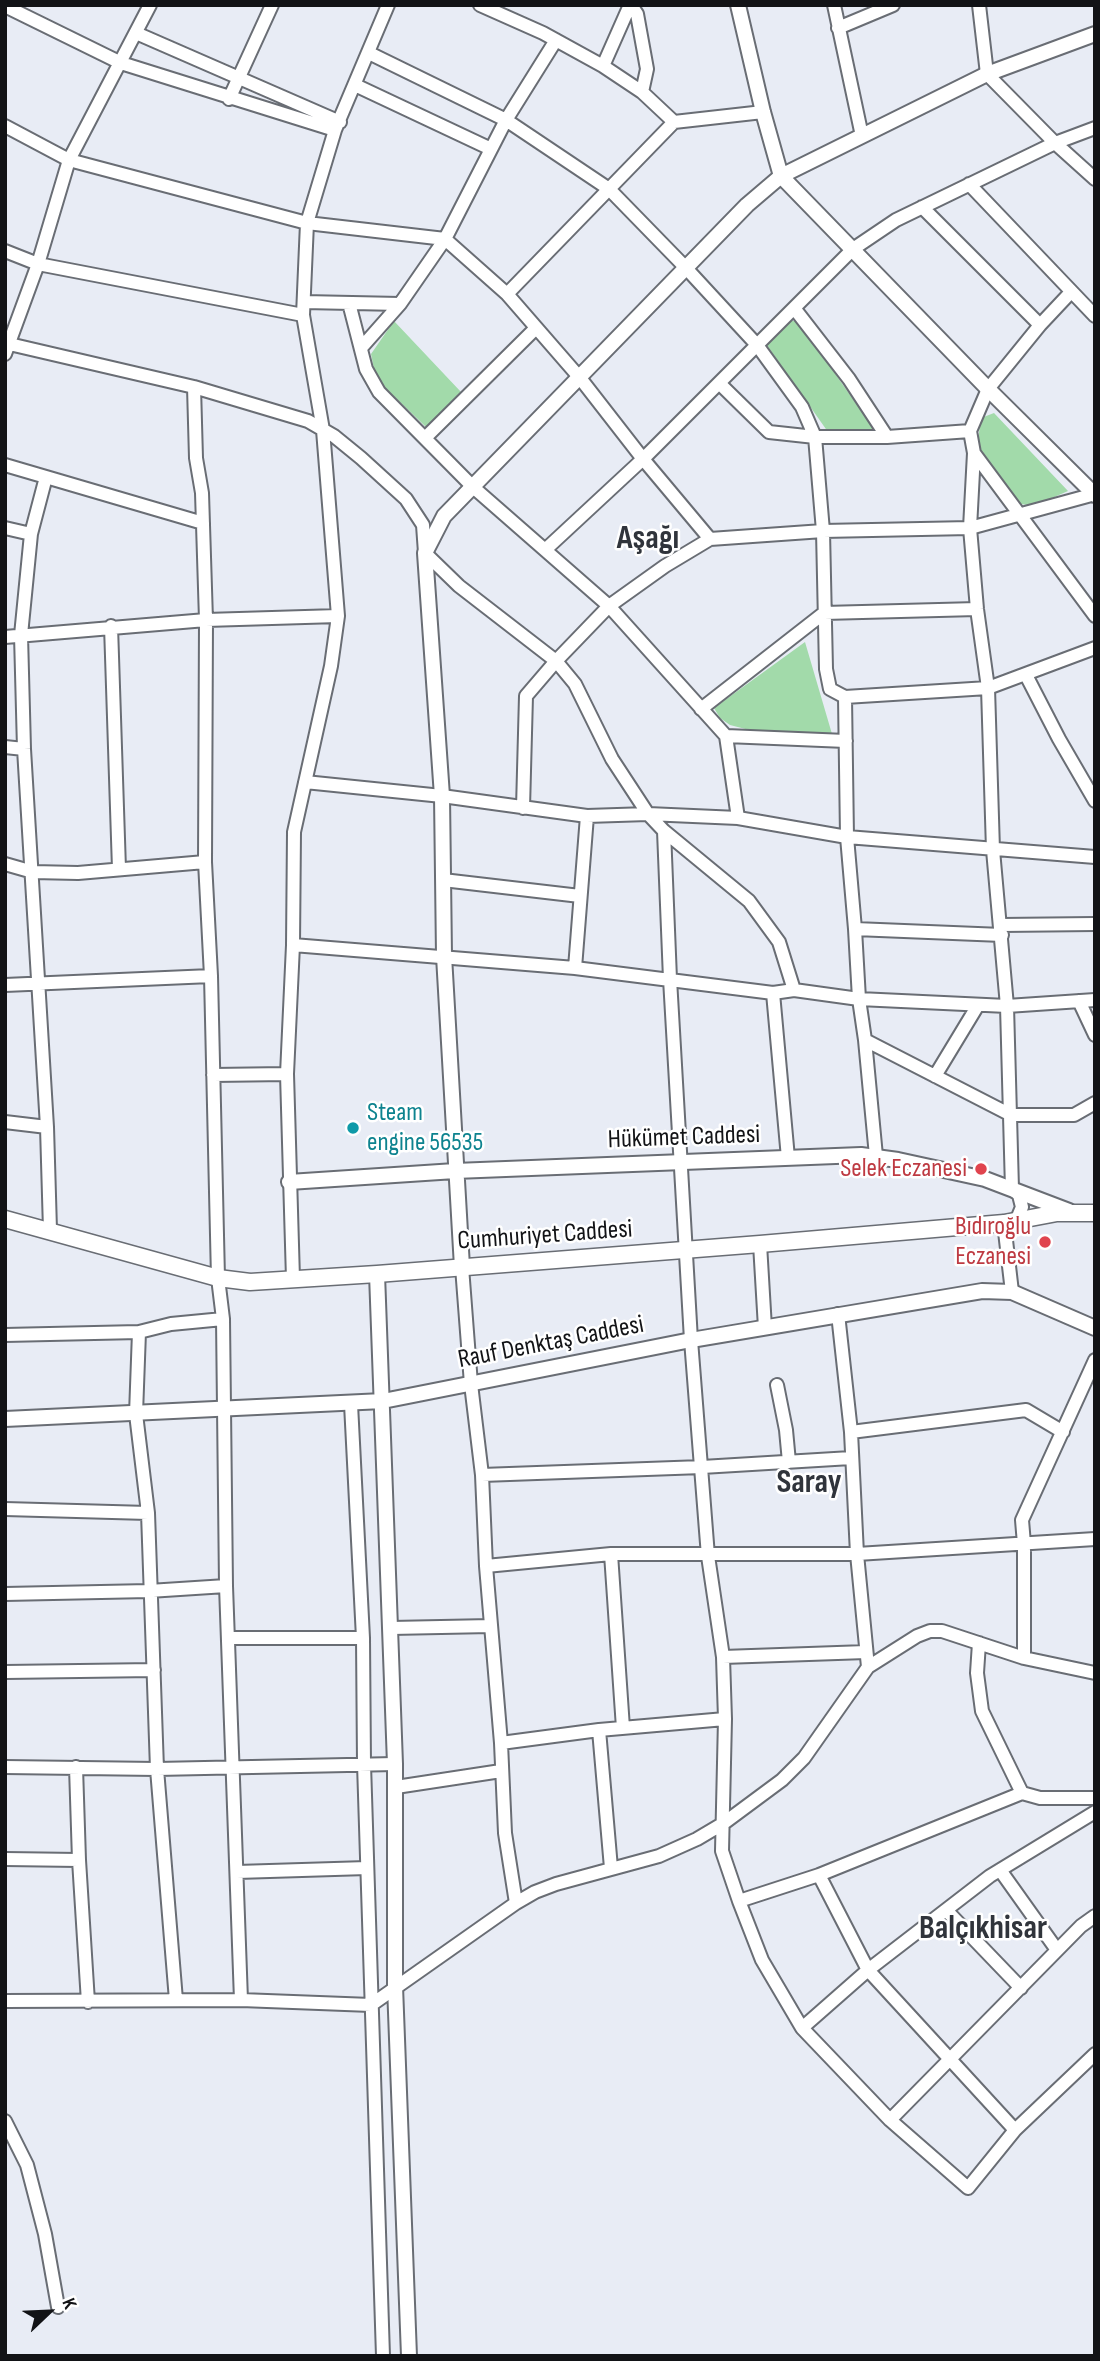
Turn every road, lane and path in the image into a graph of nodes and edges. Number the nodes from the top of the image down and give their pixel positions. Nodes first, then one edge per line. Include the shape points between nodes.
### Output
1 (150, 5) edge
2 (272, 5) edge
3 (388, 5) edge
4 (480, 5) edge
5 (517, 5) edge
6 (631, 5) edge
7 (738, 5) edge
8 (834, 5) edge
9 (893, 5) edge
10 (979, 5) edge
11 (5, 6) edge
12 (29, 11) edge
13 (511, 18) junction
14 (838, 28) junction
15 (136, 33) junction
16 (1095, 34) edge
17 (556, 40) junction
18 (369, 53) junction
19 (121, 63) junction
20 (603, 66) junction
21 (987, 74) junction
22 (239, 78) junction
23 (355, 85) junction
24 (642, 92) junction
25 (229, 99) junction
26 (763, 112) junction
27 (506, 120) junction
28 (674, 122) junction
29 (5, 126) edge
30 (337, 126) junction
31 (1095, 128) edge
32 (862, 136) junction
33 (1055, 144) junction
34 (491, 149) junction
35 (69, 160) junction
36 (781, 176) junction
37 (1095, 179) edge
38 (969, 184) junction
39 (609, 189) junction
40 (922, 207) junction
41 (307, 223) junction
42 (445, 239) junction
43 (853, 249) junction
44 (5, 251) edge
45 (38, 264) junction
46 (686, 268) junction
47 (1071, 292) junction
48 (507, 295) junction
49 (349, 303) junction
50 (400, 304) junction
51 (794, 308) junction
52 (304, 309) junction
53 (1095, 316) edge
54 (1040, 325) junction
55 (536, 328) junction
56 (757, 345) junction
57 (6, 347) edge
58 (361, 348) junction
59 (580, 378) junction
60 (719, 383) junction
61 (194, 387) junction
62 (988, 389) junction
63 (323, 430) junction
64 (970, 432) junction
65 (815, 437) junction
66 (887, 437) junction
67 (425, 438) junction
68 (974, 453) junction
69 (643, 458) junction
70 (5, 465) edge
71 (46, 477) junction
72 (473, 487) junction
73 (1095, 494) edge
74 (1021, 516) junction
75 (203, 523) junction
76 (5, 528) edge
77 (970, 528) junction
78 (823, 531) junction
79 (31, 534) junction
80 (710, 539) junction
81 (545, 550) junction
82 (425, 553) junction
83 (609, 606) junction
84 (976, 609) junction
85 (824, 612) junction
86 (338, 616) junction
87 (1095, 616) edge
88 (206, 620) junction
89 (111, 626) junction
90 (21, 635) junction
91 (5, 637) edge
92 (1095, 648) edge
93 (556, 661) junction
94 (1027, 675) junction
95 (988, 688) junction
96 (845, 697) junction
97 (701, 709) junction
98 (726, 736) junction
99 (846, 741) junction
100 (5, 747) edge
101 (24, 749) junction
102 (305, 782) junction
103 (442, 796) junction
104 (1095, 801) edge
105 (523, 808) junction
106 (648, 814) junction
107 (587, 816) junction
108 (738, 818) junction
109 (664, 831) junction
110 (846, 837) junction
111 (993, 850) junction
112 (1095, 857) edge
113 (205, 862) junction
114 (5, 864) edge
115 (119, 869) junction
116 (33, 872) junction
117 (443, 880) junction
118 (580, 896) junction
119 (1095, 924) edge
120 (855, 929) junction
121 (1002, 930) junction
122 (293, 945) junction
123 (443, 956) junction
124 (575, 968) junction
125 (211, 976) junction
126 (670, 979) junction
127 (5, 985) edge
128 (39, 985) junction
129 (794, 990) junction
130 (773, 993) junction
131 (859, 999) junction
132 (1095, 1000) edge
133 (1079, 1001) junction
134 (978, 1004) junction
135 (1007, 1006) junction
136 (1095, 1035) edge
137 (865, 1040) junction
138 (287, 1074) junction
139 (213, 1075) junction
140 (935, 1076) junction
141 (1095, 1103) edge
142 (1011, 1115) junction
143 (5, 1122) edge
144 (47, 1127) junction
145 (876, 1156) junction
146 (788, 1158) junction
147 (680, 1162) junction
148 (455, 1171) junction
149 (289, 1182) junction
150 (1012, 1189) junction
151 (1073, 1212) junction
152 (1095, 1213) edge
153 (5, 1219) edge
154 (1011, 1221) junction
155 (50, 1230) junction
156 (760, 1244) junction
157 (686, 1250) junction
158 (462, 1267) junction
159 (377, 1274) junction
160 (218, 1278) junction
161 (293, 1279) junction
162 (1013, 1292) junction
163 (838, 1314) junction
164 (223, 1319) junction
165 (765, 1328) junction
166 (1095, 1328) edge
167 (139, 1332) junction
168 (5, 1335) edge
169 (691, 1340) junction
170 (1095, 1360) edge
171 (471, 1384) junction
172 (777, 1385) dead end
173 (383, 1401) junction
174 (351, 1404) junction
175 (224, 1409) junction
176 (136, 1414) junction
177 (5, 1419) edge
178 (851, 1432) junction
179 (1063, 1432) junction
180 (851, 1458) junction
181 (789, 1462) junction
182 (702, 1467) junction
183 (482, 1475) junction
184 (5, 1509) edge
185 (148, 1513) junction
186 (1095, 1539) edge
187 (1024, 1544) junction
188 (611, 1554) junction
189 (857, 1554) junction
190 (708, 1556) junction
191 (486, 1566) junction
192 (226, 1586) junction
193 (149, 1591) junction
194 (5, 1594) edge
195 (491, 1626) junction
196 (391, 1628) junction
197 (229, 1638) junction
198 (363, 1638) junction
199 (979, 1643) junction
200 (866, 1652) junction
201 (723, 1657) junction
202 (1024, 1658) junction
203 (868, 1667) junction
204 (154, 1670) junction
205 (5, 1672) edge
206 (1095, 1673) edge
207 (725, 1719) junction
208 (623, 1728) junction
209 (599, 1730) junction
210 (501, 1743) junction
211 (364, 1764) junction
212 (395, 1764) junction
213 (5, 1767) edge
214 (76, 1767) junction
215 (233, 1767) junction
216 (157, 1769) junction
217 (501, 1771) junction
218 (396, 1787) junction
219 (1022, 1794) junction
220 (1095, 1798) edge
221 (1095, 1812) edge
222 (724, 1823) junction
223 (5, 1859) edge
224 (79, 1860) junction
225 (367, 1868) junction
226 (611, 1868) junction
227 (1000, 1870) junction
228 (237, 1872) junction
229 (819, 1875) junction
230 (739, 1901) junction
231 (516, 1903) junction
232 (946, 1910) junction
233 (1095, 1916) edge
234 (1057, 1950) junction
235 (868, 1970) junction
236 (395, 1986) junction
237 (1021, 1988) junction
238 (176, 2000) junction
239 (241, 2000) junction
240 (5, 2001) edge
241 (88, 2002) junction
242 (371, 2005) junction
243 (802, 2028) junction
244 (1095, 2054) edge
245 (950, 2060) junction
246 (890, 2120) junction
247 (5, 2121) edge
248 (1015, 2130) junction
249 (58, 2307) dead end
250 (383, 2356) edge
251 (409, 2356) edge

1 - 15 street
2 - 22 street
3 - 18 street
4 - 13 street
5 - 13 street
6 - 20 street
6 - 24 street via 637,14 647,69
7 - 26 street
8 - 14 street
9 - 14 street
10 - 21 street
11 - 12 street
12 - 19 street
13 - 17 street
14 - 32 street
15 - 19 street
15 - 22 street
16 - 21 street
17 - 20 street
17 - 27 street
18 - 23 street
18 - 27 street
19 - 25 street
19 - 35 street
20 - 24 street
21 - 32 street
21 - 33 street
22 - 25 street
22 - 30 street
23 - 30 street
23 - 34 street
24 - 28 street
25 - 30 street
26 - 28 street
26 - 36 street
27 - 34 street
27 - 39 street
28 - 39 street
29 - 35 street
30 - 41 street
31 - 33 street
32 - 36 street
33 - 37 street
33 - 38 street
34 - 42 street
35 - 41 street
35 - 45 street
36 - 43 street
36 - 46 street
38 - 40 street
38 - 47 street
39 - 46 street
39 - 48 street
40 - 43 street
40 - 54 street
41 - 42 street
41 - 52 street
42 - 48 street
42 - 50 street
43 - 51 street
43 - 62 street
44 - 45 street
45 - 52 street
45 - 57 street
46 - 56 street
46 - 59 street
47 - 53 street
47 - 54 street
48 - 55 street
49 - 50 street
49 - 52 street
49 - 58 street
50 - 58 street
51 - 56 street
51 - 66 street
52 - 63 street
54 - 62 street
55 - 59 street
55 - 67 street
56 - 60 street
56 - 65 street via 803,407
57 - 61 street
58 - 67 street via 375,386
59 - 69 street
59 - 72 street
60 - 65 street via 769,432
60 - 69 street
61 - 63 street via 308,421
61 - 75 street
62 - 64 street
62 - 73 street
63 - 82 street via 406,499 423,525
63 - 86 street
64 - 66 street
64 - 68 street
65 - 66 street
65 - 78 street
67 - 72 street
68 - 74 street
68 - 77 street
69 - 80 street
69 - 81 street
70 - 71 street
71 - 75 street
71 - 79 street
72 - 81 street
72 - 82 street via 444,516
73 - 74 street
74 - 77 street
74 - 87 street
75 - 88 street
76 - 79 street
77 - 78 street
77 - 84 street
78 - 80 street
78 - 85 street
79 - 90 street
80 - 83 street
81 - 83 street
82 - 93 street via 459,586
82 - 103 street
83 - 93 street
83 - 97 street
84 - 85 street
84 - 95 street
85 - 96 street via 830,689
85 - 97 street
86 - 88 street
86 - 102 street
88 - 89 street
88 - 113 street
89 - 90 street
89 - 115 street
90 - 91 street
90 - 101 street
92 - 94 street
93 - 105 street via 526,696
93 - 106 street via 575,684 612,759
94 - 95 street
94 - 104 street
95 - 96 street
95 - 111 street
96 - 99 street
97 - 98 street
98 - 99 street
98 - 108 street
99 - 110 street
100 - 101 street
101 - 116 street
102 - 103 street
102 - 122 street via 294,832
103 - 105 street
103 - 117 street
105 - 107 street
106 - 107 street
106 - 108 street
106 - 109 street
107 - 118 street
108 - 110 street
109 - 126 street
109 - 129 street via 749,901 779,942
110 - 111 street
110 - 120 street
111 - 112 street
111 - 121 street
113 - 115 street
113 - 125 street
114 - 116 street
115 - 116 street
116 - 128 street
117 - 118 street
117 - 123 street
118 - 124 street
119 - 121 street
120 - 121 street
120 - 131 street
121 - 135 street
122 - 123 street
122 - 138 street
123 - 124 street
123 - 148 street
124 - 126 street
125 - 128 street
125 - 139 street
126 - 130 street
126 - 147 street
127 - 128 street
128 - 144 street
129 - 130 street
129 - 131 street
130 - 146 street
131 - 134 street
131 - 137 street
132 - 133 street
133 - 135 street
133 - 136 street
134 - 135 street
134 - 140 street
135 - 142 street
137 - 140 street
137 - 145 street
138 - 139 street
138 - 149 street
139 - 160 street
140 - 142 street
141 - 142 street via 1074,1115
142 - 150 street
143 - 144 street
144 - 155 street
145 - 146 street, Hükümet Caddesi
145 - 150 street, Hükümet Caddesi
146 - 147 street, Hükümet Caddesi
147 - 148 street, Hükümet Caddesi
147 - 157 street
148 - 149 street, Hükümet Caddesi
148 - 158 street
149 - 161 street
150 - 151 street, Hükümet Caddesi
150 - 154 street via 1022,1207
151 - 152 main road, Cumhuriyet Caddesi
151 - 154 main road, Cumhuriyet Caddesi
153 - 155 main road, Cumhuriyet Caddesi
154 - 156 main road, Cumhuriyet Caddesi
154 - 162 street
155 - 160 main road, Cumhuriyet Caddesi
156 - 157 main road, Cumhuriyet Caddesi
156 - 165 street
157 - 158 main road, Cumhuriyet Caddesi
157 - 169 street
158 - 159 main road, Cumhuriyet Caddesi
158 - 171 street
159 - 161 main road, Cumhuriyet Caddesi
159 - 173 street
160 - 161 main road, Cumhuriyet Caddesi via 250,1282
160 - 164 street
162 - 163 street, Rauf Denktaş Caddesi via 982,1291
162 - 166 street, Rauf Denktaş Caddesi
163 - 165 street, Rauf Denktaş Caddesi
163 - 178 street
164 - 167 street
164 - 175 street
165 - 169 street, Rauf Denktaş Caddesi
167 - 168 street
167 - 176 street
169 - 171 street, Rauf Denktaş Caddesi
169 - 182 street
170 - 179 street
171 - 173 street, Rauf Denktaş Caddesi
171 - 183 street
172 - 181 street
173 - 174 street, Rauf Denktaş Caddesi
173 - 196 street
174 - 175 street, Rauf Denktaş Caddesi
174 - 198 street
175 - 176 street, Rauf Denktaş Caddesi
175 - 192 street
176 - 177 street, Rauf Denktaş Caddesi
176 - 185 street
178 - 179 street via 1026,1409
178 - 180 street
179 - 187 street via 1022,1520
180 - 181 street
180 - 189 street
181 - 182 street
182 - 183 street
182 - 190 street
183 - 191 street
184 - 185 street
185 - 193 street
186 - 187 street
187 - 189 street
187 - 202 street
188 - 190 street
188 - 191 street
188 - 208 street
189 - 190 street
189 - 200 street
190 - 201 street
191 - 195 street
192 - 193 street
192 - 197 street
193 - 194 street
193 - 204 street
195 - 196 street
195 - 210 street
196 - 212 street
197 - 198 street
197 - 215 street
198 - 211 street
199 - 202 street
199 - 203 street via 955,1633 930,1632
199 - 219 street via 982,1711
200 - 201 street
200 - 203 street
201 - 207 street
202 - 206 street
203 - 222 street via 804,1758
204 - 205 street
204 - 216 street
207 - 208 street
207 - 222 street
208 - 209 street
209 - 210 street
209 - 226 street
210 - 217 street
211 - 212 street
211 - 215 street
211 - 225 street
212 - 218 street
213 - 214 street
214 - 216 street
214 - 224 street
215 - 216 street
215 - 228 street
216 - 238 street
217 - 218 street
217 - 231 street
218 - 236 street
219 - 220 street
219 - 229 street
221 - 227 street
222 - 226 street via 659,1856
222 - 230 street via 722,1851
223 - 224 street
224 - 241 street
225 - 228 street
225 - 242 street
226 - 231 street via 556,1884
227 - 232 street
227 - 234 street
228 - 239 street
229 - 230 street
229 - 235 street
230 - 243 street via 762,1960
231 - 236 street
232 - 235 street
232 - 237 street
233 - 234 street
234 - 237 street
235 - 243 street
235 - 245 street
236 - 242 street
236 - 251 street
237 - 245 street
238 - 239 street
238 - 241 street
239 - 242 street
240 - 241 street
242 - 250 street
243 - 246 street
244 - 248 street
245 - 246 street
245 - 248 street
246 - 248 street via 968,2188
247 - 249 street via 27,2165 46,2234

